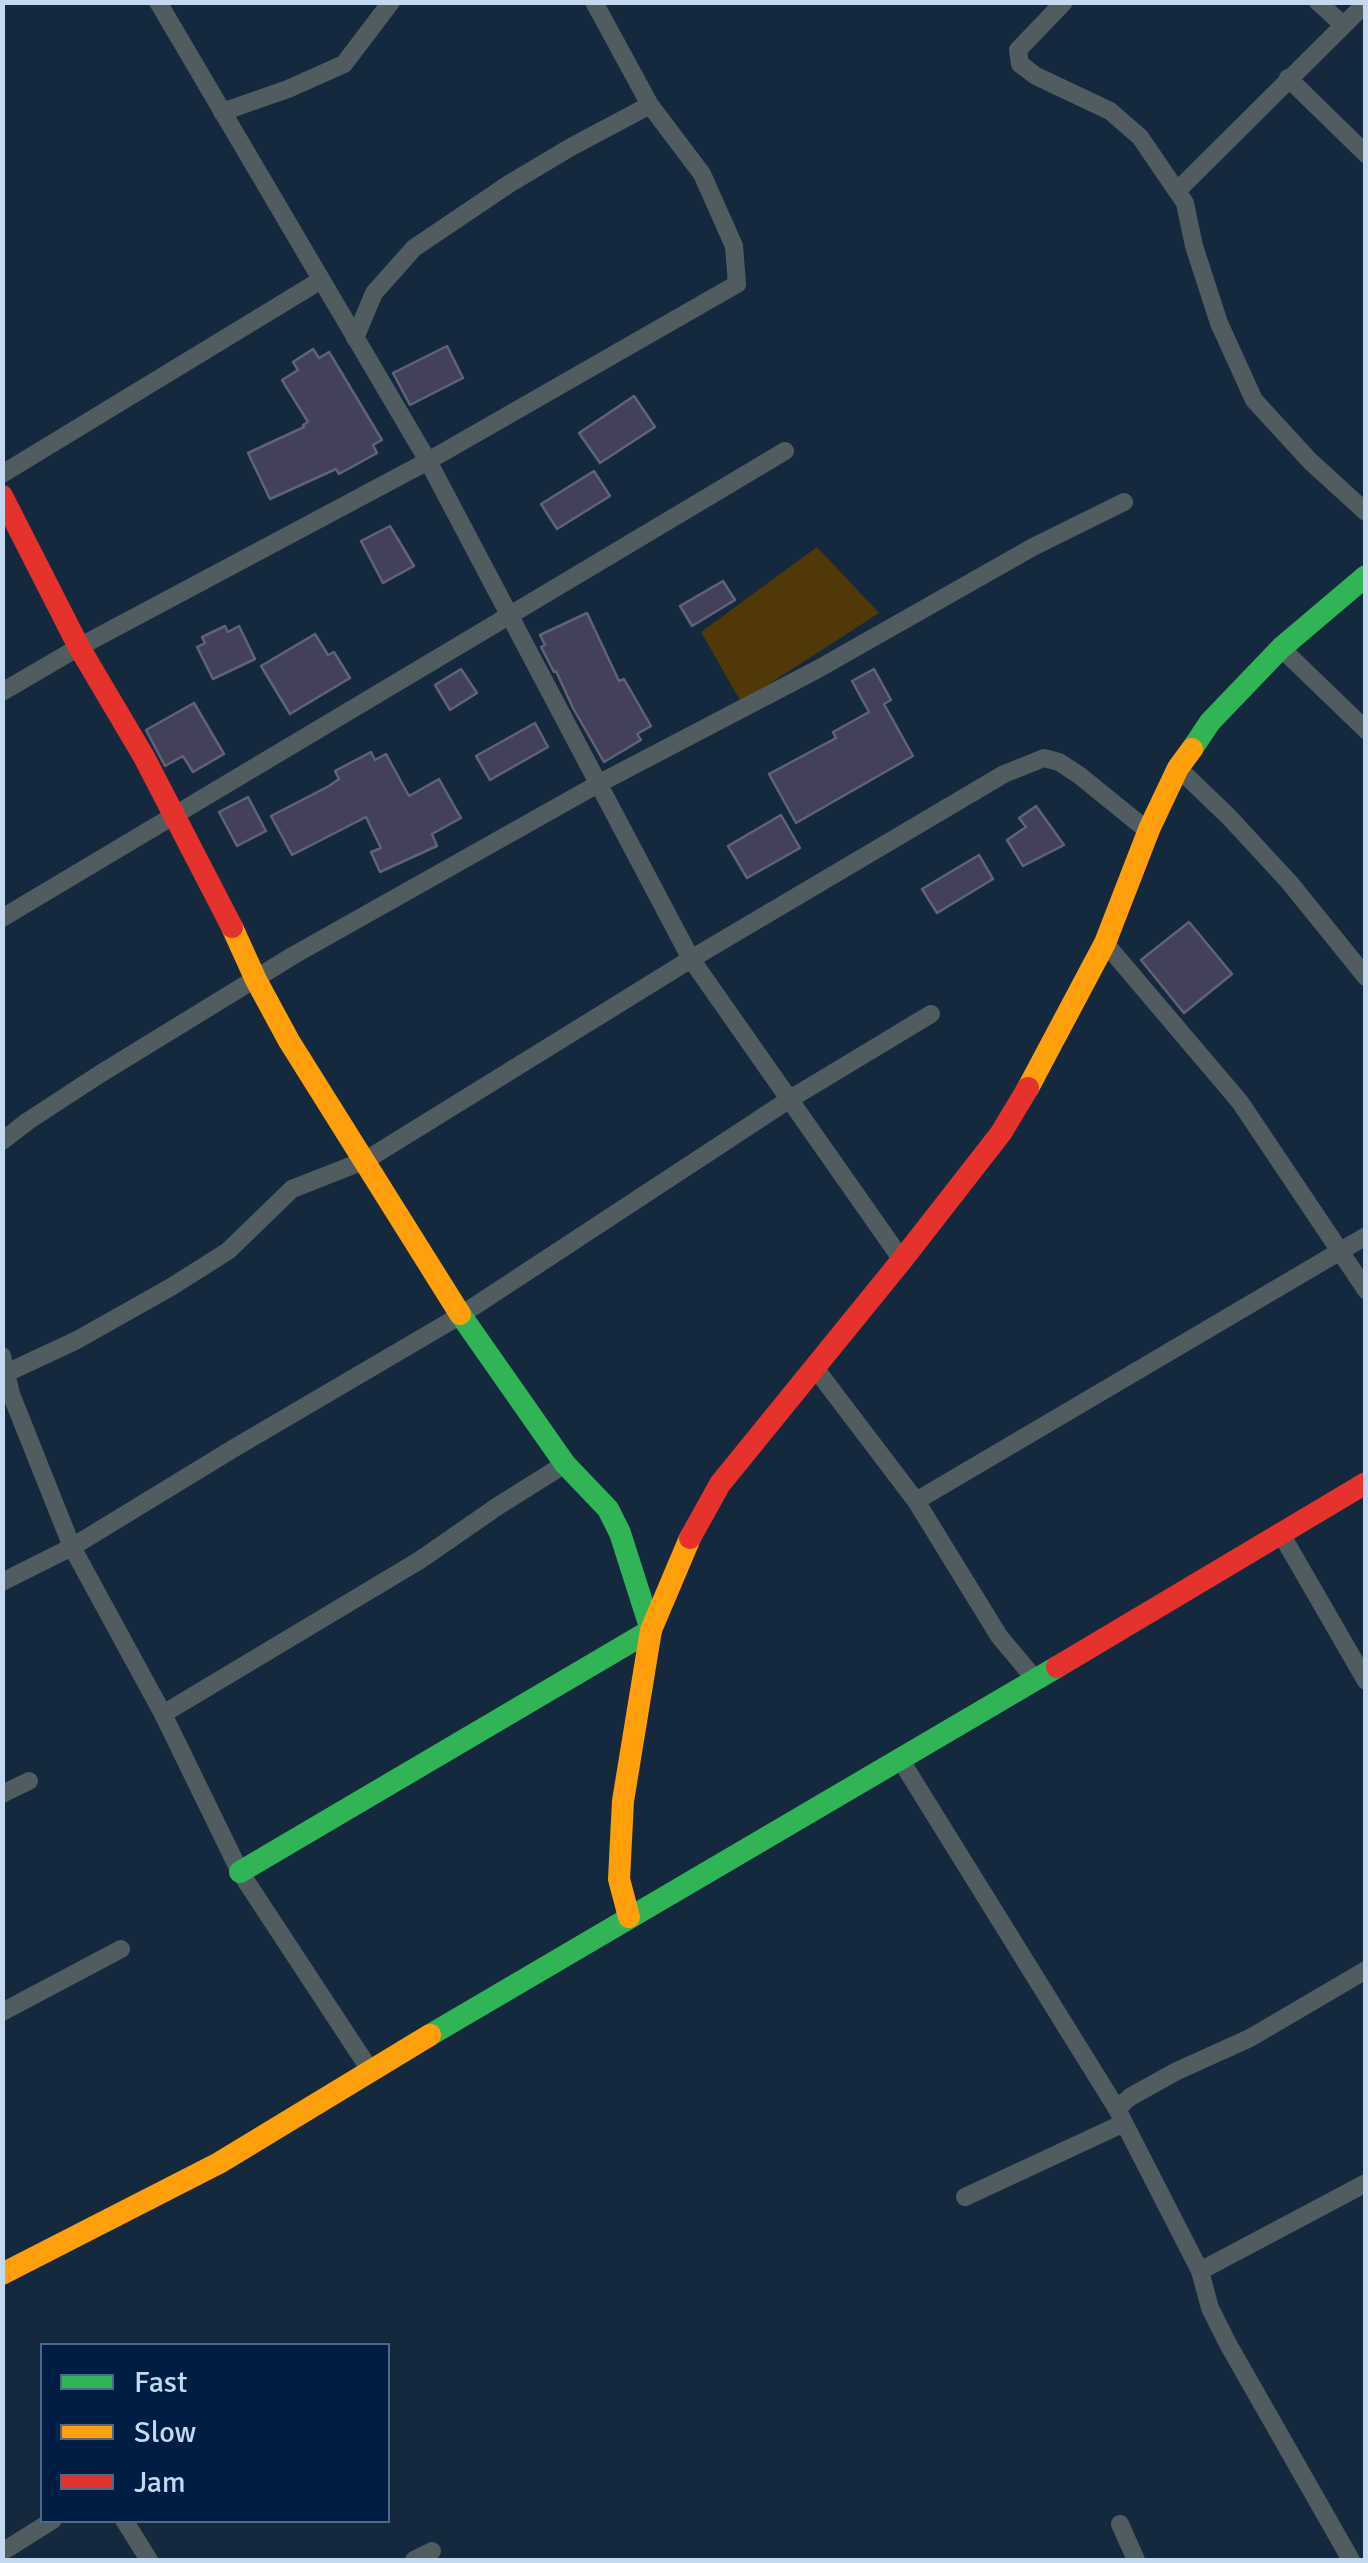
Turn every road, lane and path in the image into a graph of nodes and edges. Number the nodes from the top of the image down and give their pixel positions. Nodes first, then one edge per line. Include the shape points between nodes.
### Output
1 (158, 2) edge
2 (391, 2) edge
3 (594, 2) edge
4 (1064, 2) edge
5 (1318, 2) edge
6 (1366, 3) edge
7 (1343, 25) junction
8 (1288, 78) junction
9 (650, 106) junction
10 (222, 112) junction
11 (1366, 154) edge
12 (1178, 190) junction
13 (321, 280) junction
14 (355, 338) junction
15 (785, 451) dead end
16 (428, 461) junction
17 (2, 474) edge
18 (2, 496) edge
19 (1124, 502) dead end
20 (1366, 512) edge
21 (1366, 576) edge
22 (510, 617) junction
23 (79, 647) junction
24 (1281, 648) junction
25 (2, 692) edge
26 (1366, 730) edge
27 (1178, 768) junction
28 (598, 784) junction
29 (173, 814) junction
30 (1148, 831) junction
31 (2, 918) edge
32 (1105, 943) junction
33 (690, 959) junction
34 (1366, 977) edge
35 (256, 980) junction
36 (930, 1014) dead end
37 (790, 1100) junction
38 (2, 1141) edge
39 (366, 1160) junction
40 (1366, 1236) edge
41 (1340, 1252) junction
42 (902, 1260) junction
43 (1366, 1290) edge
44 (461, 1315) junction
45 (4, 1368) edge
46 (815, 1368) junction
47 (566, 1464) junction
48 (1366, 1482) edge
49 (916, 1500) junction
50 (1280, 1532) junction
51 (72, 1547) junction
52 (2, 1582) edge
53 (651, 1630) junction
54 (1034, 1678) junction
55 (1366, 1681) edge
56 (164, 1714) junction
57 (900, 1759) junction
58 (28, 1781) dead end
59 (2, 1794) edge
60 (240, 1872) junction
61 (629, 1918) junction
62 (121, 1949) dead end
63 (1366, 1970) edge
64 (2, 2012) edge
65 (370, 2070) junction
66 (1120, 2116) junction
67 (1366, 2183) edge
68 (965, 2197) dead end
69 (1200, 2271) junction
70 (2, 2274) edge
71 (48, 2523) edge
72 (126, 2523) edge
73 (1120, 2524) dead end
74 (432, 2551) dead end
75 (2, 2552) edge
76 (150, 2560) edge
77 (414, 2560) edge
78 (1136, 2560) edge
79 (1351, 2560) edge

1 - 10 street
2 - 10 street via 344,64
3 - 9 street
4 - 12 street via 1018,50 1020,64 1110,111 1140,137
5 - 7 street
6 - 7 street
7 - 8 street
8 - 11 street
8 - 12 street
9 - 14 street via 525,174 414,248 374,293
9 - 16 street via 702,174 734,246 737,284
10 - 13 street
12 - 20 street via 1219,322 1254,400
13 - 14 street
13 - 17 street
14 - 16 street
15 - 22 street
16 - 22 street
16 - 23 street
18 - 23 street
19 - 28 street
21 - 24 street
22 - 28 street
22 - 29 street
23 - 25 street
23 - 29 street
24 - 26 street
24 - 27 street via 1210,722
27 - 30 street
27 - 34 street via 1290,883
28 - 33 street
28 - 35 street
29 - 31 street
29 - 35 street
30 - 32 street
30 - 33 street via 1079,775 1044,758 1004,774
32 - 41 street via 1240,1102
32 - 42 street via 1020,1104
33 - 37 street
33 - 39 street
35 - 38 street
35 - 39 street
36 - 37 street
37 - 42 street
37 - 44 street
39 - 44 street
39 - 45 street via 292,1189 228,1251 126,1314
40 - 41 street
41 - 43 street
41 - 49 street
42 - 46 street
44 - 47 street
44 - 51 street
45 - 51 street
46 - 49 street
46 - 53 street via 720,1484
47 - 53 street via 608,1509
47 - 56 street
48 - 50 street
49 - 54 street via 999,1636
50 - 54 street
50 - 55 street
51 - 52 street
51 - 56 street
53 - 60 street
53 - 61 street via 623,1801 619,1879
54 - 57 street
56 - 60 street
57 - 61 street
57 - 66 street
58 - 59 street
60 - 65 street
61 - 65 street
62 - 64 street
63 - 66 street via 1130,2097
65 - 70 street via 220,2164
66 - 68 street
66 - 69 street
67 - 69 street
69 - 79 street via 1228,2344
71 - 75 street
72 - 76 street
73 - 78 street
74 - 77 street

